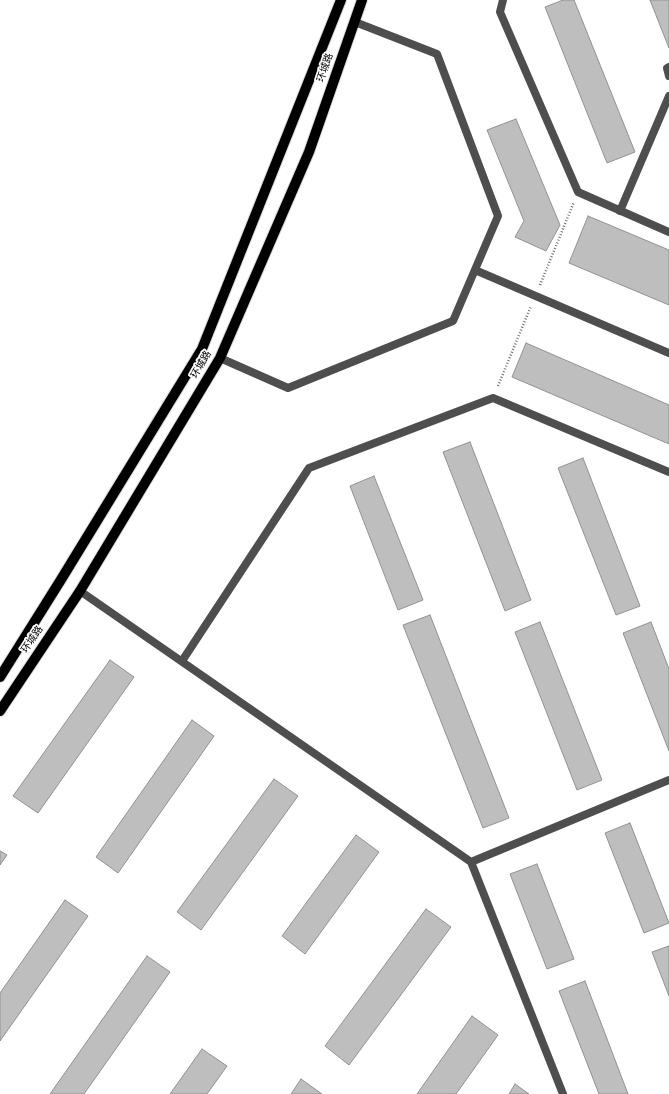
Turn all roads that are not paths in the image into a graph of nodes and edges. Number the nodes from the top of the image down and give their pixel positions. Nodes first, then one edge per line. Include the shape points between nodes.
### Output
1 (340, 0) edge
2 (362, 0) edge
3 (503, 0) edge
4 (355, 22) junction
5 (669, 67) edge
6 (669, 76) edge
7 (669, 96) edge
8 (620, 211) junction
9 (669, 232) edge
10 (475, 270) junction
11 (669, 353) edge
12 (220, 358) junction
13 (669, 472) edge
14 (80, 591) junction
15 (182, 661) junction
16 (0, 677) edge
17 (0, 711) edge
18 (669, 780) edge
19 (471, 862) junction
20 (563, 1094) edge

1 - 16 main road via 202,349
2 - 4 main road, 环城路
3 - 8 street via 500,12 578,192
4 - 10 street via 437,54 498,216
4 - 12 main road, 环城路 via 309,152
5 - 6 street
7 - 8 street
8 - 9 street
10 - 11 street
10 - 12 street via 453,321 288,388
12 - 14 main road, 环城路
13 - 15 street via 493,398 309,468
14 - 15 street
14 - 17 main road, 环城路
15 - 19 street
18 - 19 street
19 - 20 street

